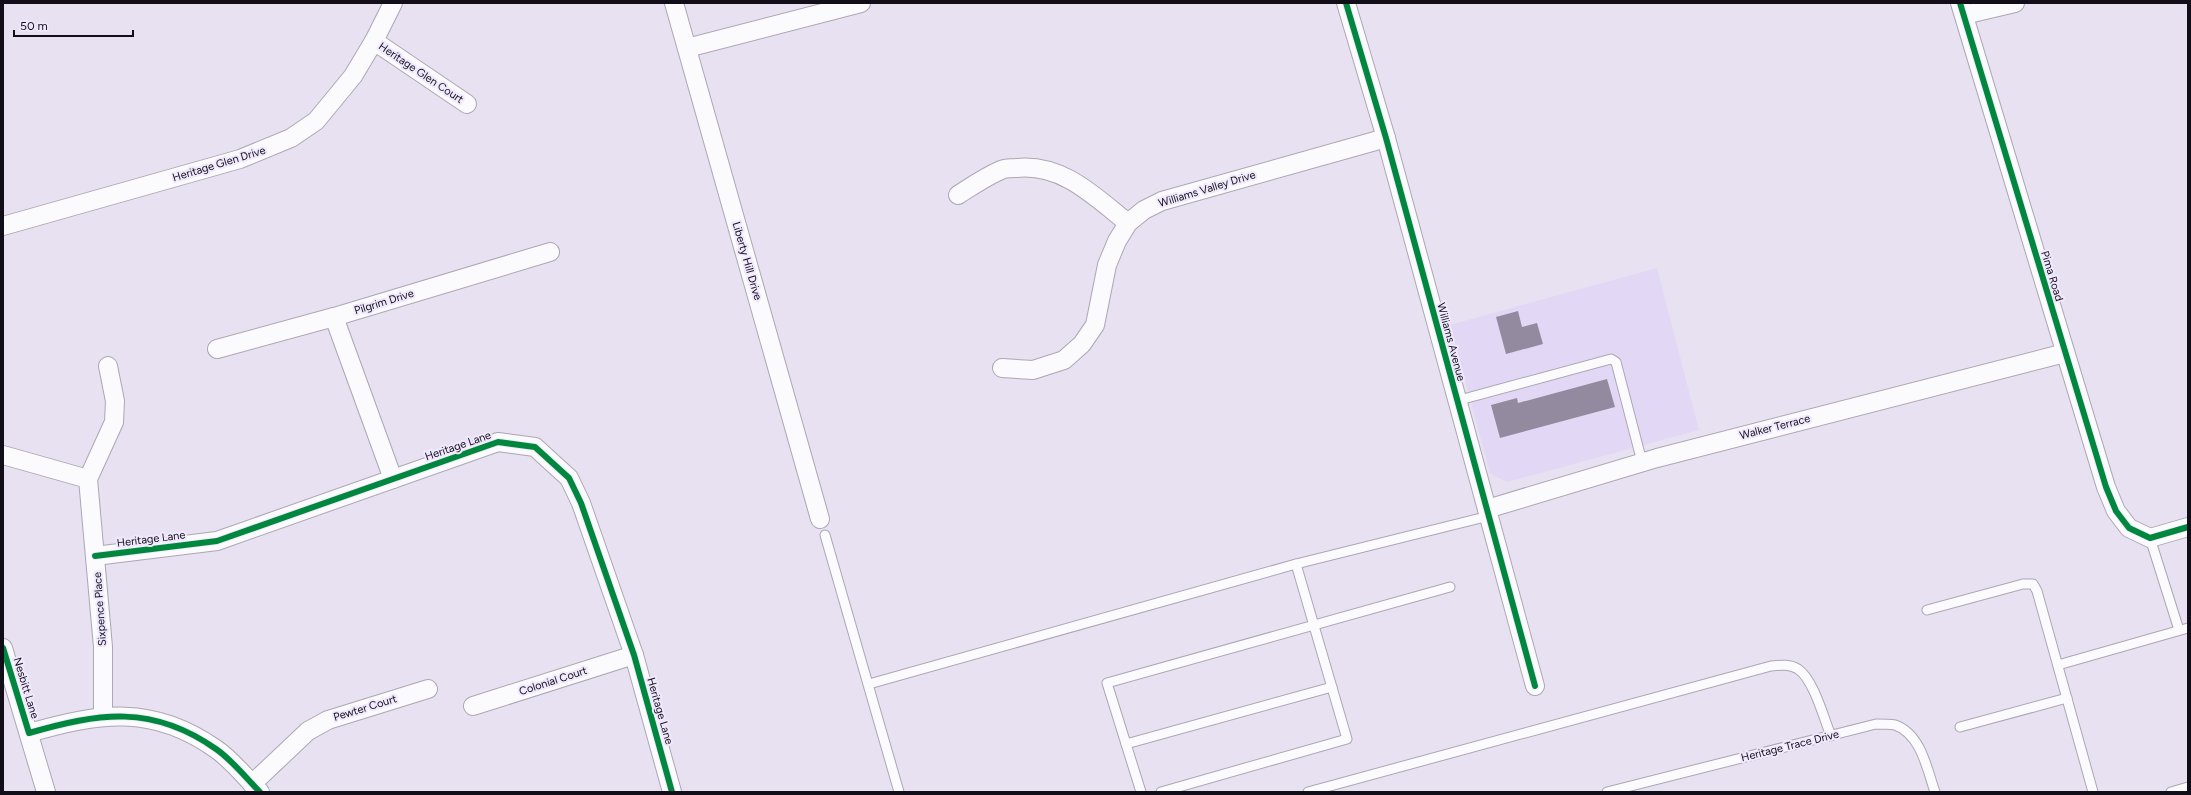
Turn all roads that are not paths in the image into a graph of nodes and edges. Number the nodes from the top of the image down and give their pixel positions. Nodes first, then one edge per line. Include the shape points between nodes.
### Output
1 (393, 3) edge
2 (674, 3) edge
3 (861, 3) edge
4 (1346, 3) edge
5 (2015, 3) edge
6 (1962, 9) edge
7 (374, 42) junction
8 (687, 48) junction
9 (467, 104) dead end
10 (1386, 138) junction
11 (958, 196) dead end
12 (1128, 223) junction
13 (3, 226) edge
14 (550, 252) dead end
15 (334, 317) junction
16 (216, 348) dead end
17 (2065, 353) junction
18 (108, 366) dead end
19 (1002, 368) dead end
20 (1456, 401) junction
21 (3, 455) edge
22 (1642, 462) junction
23 (88, 479) junction
24 (393, 479) junction
25 (1488, 512) junction
26 (822, 527) joint
27 (2188, 527) edge
28 (2150, 538) junction
29 (95, 556) junction
30 (1296, 564) junction
31 (1450, 587) dead end
32 (1928, 610) dead end
33 (1314, 624) junction
34 (2188, 628) edge
35 (2179, 630) junction
36 (3, 648) edge
37 (634, 655) junction
38 (2058, 665) junction
39 (869, 684) junction
40 (1332, 686) junction
41 (1535, 686) dead end
42 (428, 689) dead end
43 (2067, 698) junction
44 (473, 706) dead end
45 (103, 716) junction
46 (1960, 728) dead end
47 (29, 733) junction
48 (1831, 736) junction
49 (1126, 744) junction
50 (2188, 787) edge
51 (256, 788) edge
52 (46, 792) edge
53 (672, 792) edge
54 (900, 792) edge
55 (1141, 792) edge
56 (1161, 792) edge
57 (1308, 792) edge
58 (1607, 792) edge
59 (1935, 792) edge
60 (2093, 792) edge
61 (2172, 792) edge

1 - 7 street, Heritage Glen Drive
2 - 8 street, Liberty Hill Drive
3 - 8 street
4 - 10 street, Williams Avenue
5 - 6 street
6 - 17 street, Pima Road
7 - 9 street, Heritage Glen Court
7 - 13 street, Heritage Glen Drive via 353,76 316,121 291,138 240,159
8 - 26 street, Liberty Hill Drive
10 - 12 street, Williams Valley Drive via 1162,201 1144,210
10 - 20 street, Williams Avenue
11 - 12 street via 1002,169 1031,166 1056,172 1087,191
12 - 19 street, Williams Valley Drive via 1114,246 1107,265 1095,324 1082,344 1064,360 1033,370
14 - 15 street, Pilgrim Drive
15 - 16 street, Pilgrim Drive
15 - 24 street
17 - 22 street, Walker Terrace
17 - 28 street, Pima Road via 2106,487 2116,511 2129,528
18 - 23 street, Sixpence Place via 115,401 114,422
20 - 22 lane via 1611,359 1616,362
20 - 25 street, Williams Avenue
21 - 23 street
22 - 25 street, Walker Terrace
23 - 29 street, Sixpence Place via 89,513
24 - 29 street, Heritage Lane via 217,541
24 - 37 street, Heritage Lane via 498,442 536,447 568,478 581,503
25 - 30 lane
25 - 41 street, Williams Avenue
26 - 39 lane
27 - 28 street
28 - 35 lane
29 - 45 street, Sixpence Place via 103,646
30 - 33 lane
30 - 39 lane
31 - 33 lane
32 - 38 lane via 2023,584 2033,584
33 - 40 lane
33 - 49 lane via 1107,683
34 - 35 lane
35 - 38 lane
36 - 47 street, Nesbitt Lane
37 - 44 street, Colonial Court
37 - 53 street, Heritage Lane
38 - 43 lane
39 - 54 lane
40 - 49 lane
40 - 56 lane via 1347,738
42 - 51 street, Pewter Court via 328,720 308,731
43 - 46 lane
43 - 60 lane
45 - 47 street via 67,722
45 - 51 street via 131,716 164,722 192,734 217,750
47 - 52 street, Nesbitt Lane
48 - 57 lane via 1805,675 1792,666 1771,666
48 - 58 lane, Heritage Trace Drive
48 - 59 lane, Heritage Trace Drive via 1876,724 1894,725 1911,737 1922,754
49 - 55 lane
50 - 61 lane

